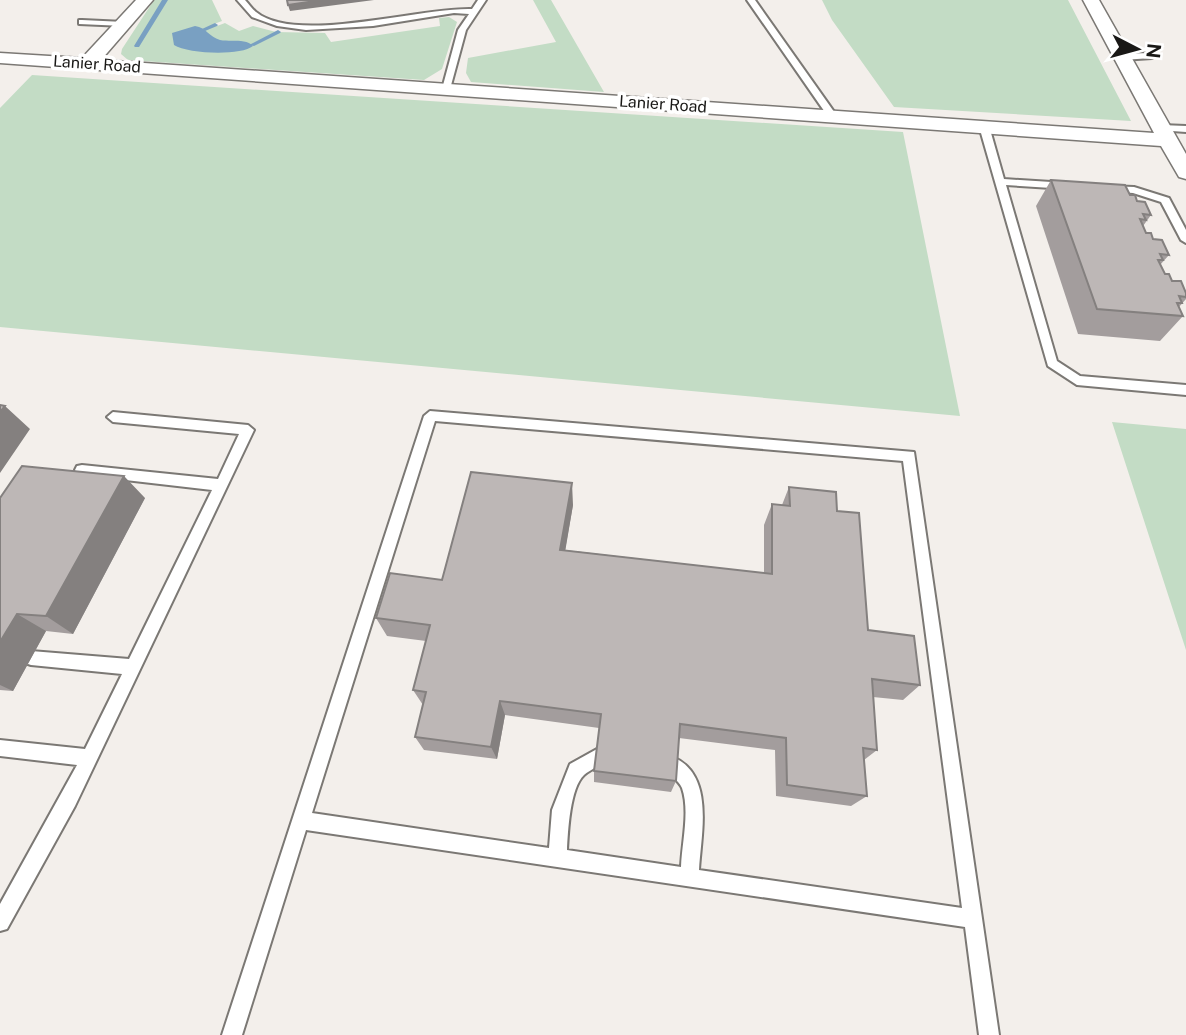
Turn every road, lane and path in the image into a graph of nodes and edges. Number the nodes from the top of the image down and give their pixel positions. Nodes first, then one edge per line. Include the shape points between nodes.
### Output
1 (145, 0) edge
2 (241, 0) edge
3 (482, 0) edge
4 (751, 0) edge
5 (1090, 0) edge
6 (475, 12) junction
7 (82, 22) dead end
8 (124, 24) junction
9 (1149, 56) dead end
10 (1122, 57) junction
11 (0, 58) edge
12 (87, 64) junction
13 (446, 89) junction
14 (832, 116) junction
15 (984, 127) junction
16 (1186, 130) edge
17 (1172, 144) edge
18 (1186, 173) edge
19 (1002, 183) junction
20 (1081, 187) edge
21 (1094, 188) edge
22 (1186, 240) edge
23 (1186, 390) edge
24 (113, 417) dead end
25 (82, 470) edge
26 (222, 485) junction
27 (31, 658) dead end
28 (134, 667) junction
29 (0, 748) edge
30 (597, 757) edge
31 (89, 758) junction
32 (673, 766) edge
33 (299, 820) junction
34 (557, 859) junction
35 (689, 877) junction
36 (973, 919) junction
37 (0, 922) edge
38 (232, 1035) edge
39 (989, 1035) edge

1 - 8 street
2 - 6 lane via 251,15 290,27
3 - 6 lane
4 - 14 lane
5 - 10 street
6 - 13 lane via 462,30
7 - 8 lane
8 - 12 street
9 - 10 lane
10 - 17 street
11 - 12 street, Lanier Road
12 - 13 street, Lanier Road
13 - 14 street, Lanier Road
14 - 15 street, Lanier Road
15 - 17 street, Lanier Road
15 - 19 lane
16 - 17 lane
17 - 18 street
19 - 20 lane
19 - 23 lane via 1052,363 1077,380
21 - 22 lane via 1134,190 1165,200
24 - 26 lane via 248,430
25 - 26 lane
26 - 28 lane
27 - 28 lane
28 - 31 lane
29 - 31 lane
30 - 34 lane via 576,770 561,810
31 - 37 lane
32 - 35 lane via 688,779 694,802
33 - 34 lane
33 - 36 lane via 430,416 909,456
33 - 38 lane
34 - 35 lane
35 - 36 lane
36 - 39 lane

